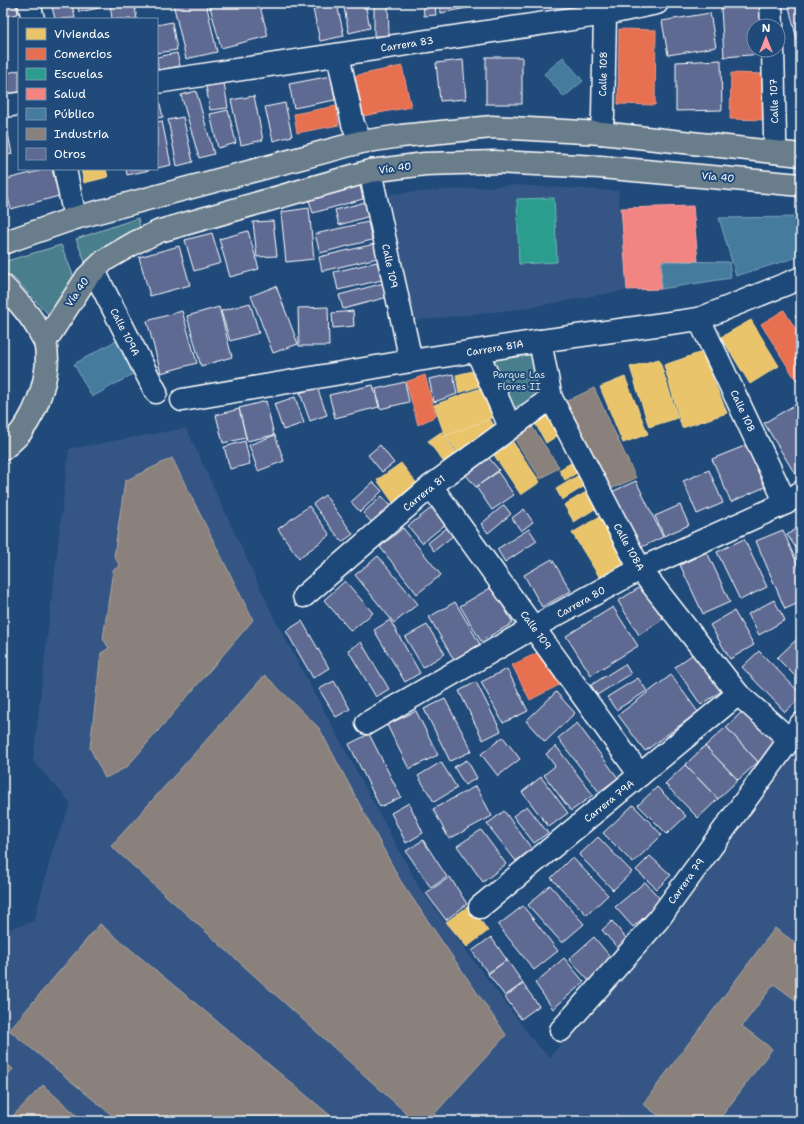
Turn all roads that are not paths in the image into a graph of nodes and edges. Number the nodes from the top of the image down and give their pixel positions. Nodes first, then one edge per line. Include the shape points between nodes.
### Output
1 (29, 3) edge
2 (657, 3) edge
3 (771, 3) edge
4 (605, 14) junction
5 (33, 18) edge
6 (772, 18) edge
7 (338, 55) junction
8 (772, 58) edge
9 (158, 82) edge
10 (18, 104) edge
11 (3, 106) edge
12 (601, 133) junction
13 (361, 142) junction
14 (775, 152) junction
15 (801, 155) edge
16 (65, 170) edge
17 (370, 172) junction
18 (801, 185) edge
19 (75, 218) junction
20 (3, 243) edge
21 (94, 271) junction
22 (801, 278) edge
23 (3, 286) edge
24 (699, 319) junction
25 (540, 341) junction
26 (45, 342) junction
27 (477, 351) junction
28 (411, 361) junction
29 (156, 392) dead end
30 (551, 398) junction
31 (182, 400) dead end
32 (510, 427) junction
33 (3, 450) edge
34 (431, 486) junction
35 (794, 497) edge
36 (640, 569) junction
37 (304, 596) dead end
38 (534, 627) junction
39 (738, 694) junction
40 (367, 723) dead end
41 (795, 731) edge
42 (640, 775) junction
43 (480, 907) dead end
44 (561, 1030) dead end

1 - 5 street
2 - 4 street, Carrera 83
3 - 6 street
4 - 7 street, Carrera 83
4 - 12 street, Calle 108
7 - 9 street, Carrera 83
7 - 13 street via 353,124
8 - 14 street, Calle 107
10 - 11 street
12 - 13 highway via 492,127
12 - 14 highway
13 - 19 highway
14 - 15 highway
16 - 19 street
17 - 18 highway, Vía 40 via 425,164 495,162 600,167
17 - 21 highway, Vía 40 via 160,231 105,260
17 - 28 street, Calle 109
19 - 20 highway
21 - 26 highway, Vía 40 via 87,276
21 - 29 street, Calle 109A
22 - 24 street, Carrera 81A
23 - 26 highway via 32,319
24 - 25 street, Carrera 81A
24 - 35 street, Calle 108
25 - 27 street, Carrera 81A
25 - 30 street, Calle 108A
26 - 33 highway via 47,365 42,390 21,432
27 - 28 street, Carrera 81A
27 - 32 street
28 - 31 street, Carrera 81A
30 - 32 street, Carrera 81
30 - 36 street, Calle 108A
32 - 34 street, Carrera 81
34 - 37 street, Carrera 81
34 - 38 street, Calle 109
35 - 36 street, Carrera 80
36 - 38 street, Carrera 80
36 - 39 street, Calle 108A
38 - 40 street, Carrera 80
38 - 42 street, Calle 109
39 - 41 street, Calle 108A
39 - 42 street, Carrera 79A
41 - 44 street, Carrera 79 via 658,920
42 - 43 street, Carrera 79A

